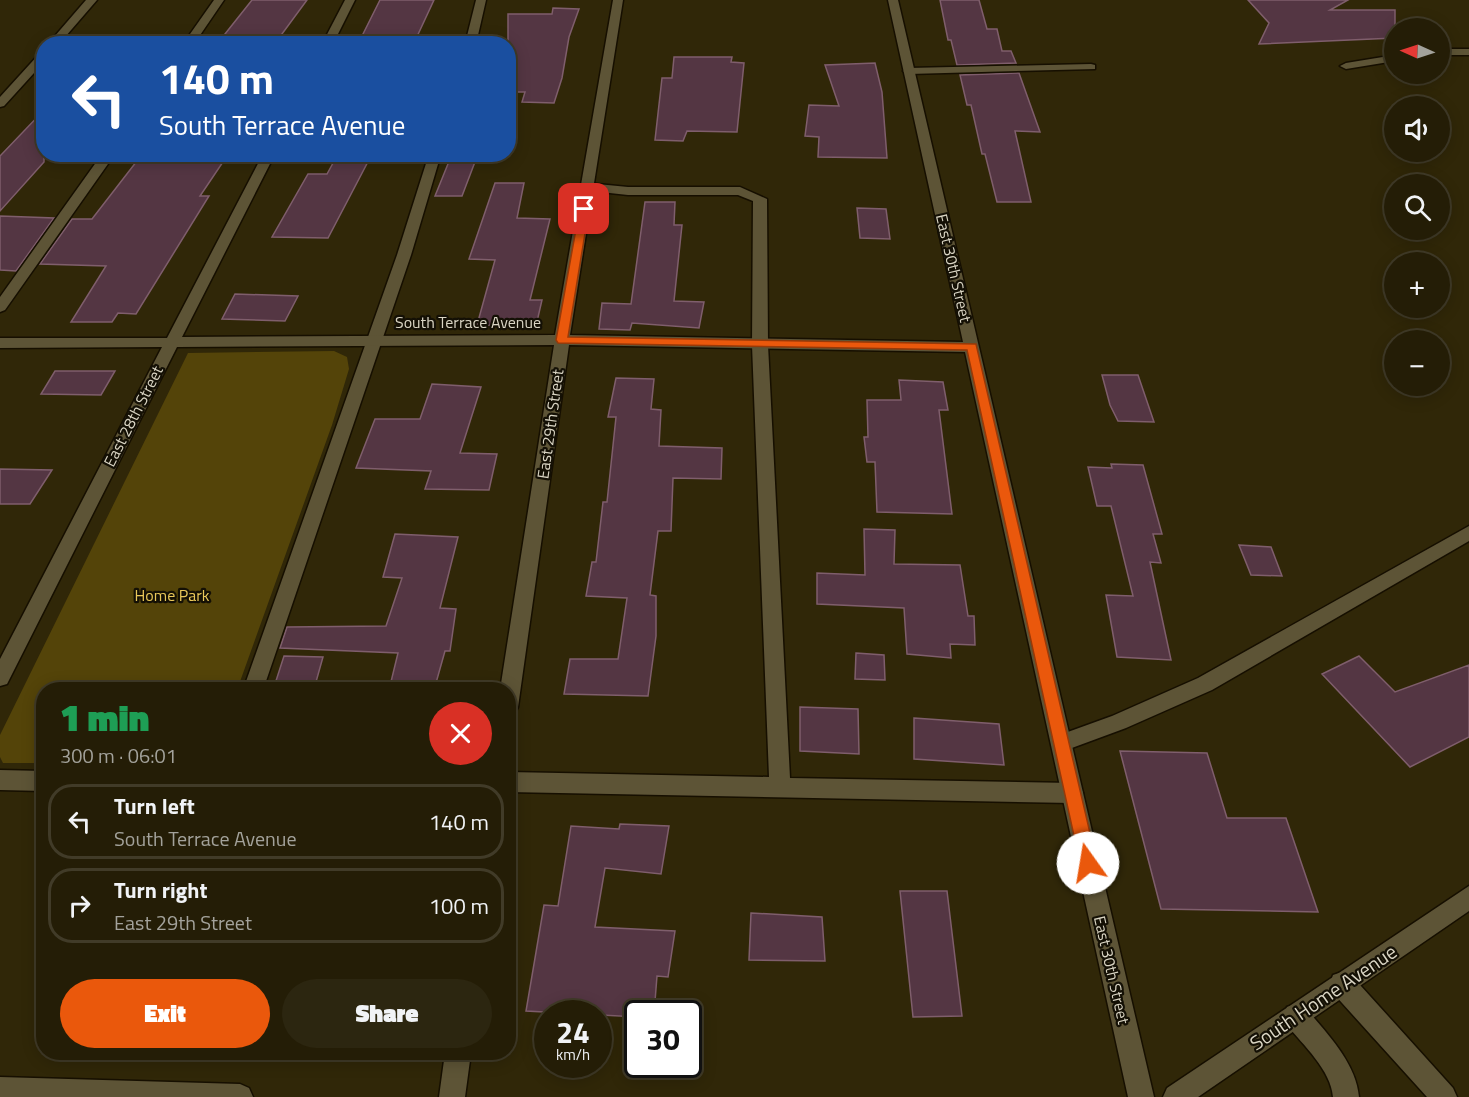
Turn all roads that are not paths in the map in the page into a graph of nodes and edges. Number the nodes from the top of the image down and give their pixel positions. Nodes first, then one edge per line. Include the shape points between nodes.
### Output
1 (92, 0) edge
2 (219, 0) edge
3 (350, 0) edge
4 (481, 0) edge
5 (618, 0) edge
6 (893, 0) edge
7 (60, 36) edge
8 (194, 36) edge
9 (331, 36) edge
10 (472, 36) edge
11 (1450, 52) edge
12 (1469, 52) edge
13 (1384, 60) edge
14 (36, 64) edge
15 (1346, 66) dead end
16 (1091, 67) dead end
17 (909, 71) junction
18 (0, 104) edge
19 (103, 162) edge
20 (265, 162) edge
21 (433, 162) edge
22 (587, 187) junction
23 (0, 307) edge
24 (373, 340) junction
25 (562, 340) junction
26 (0, 343) edge
27 (170, 344) junction
28 (760, 345) junction
29 (972, 346) junction
30 (1469, 533) edge
31 (0, 678) edge
32 (256, 682) edge
33 (512, 682) edge
34 (1061, 743) junction
35 (0, 780) edge
36 (36, 781) edge
37 (516, 782) edge
38 (780, 787) junction
39 (1072, 793) junction
40 (1469, 897) edge
41 (1342, 984) junction
42 (1296, 1016) junction
43 (457, 1060) edge
44 (0, 1090) edge
45 (240, 1097) edge
46 (452, 1097) edge
47 (1141, 1097) edge
48 (1176, 1097) edge
49 (1346, 1097) edge
50 (1444, 1097) edge

1 - 7 street
2 - 8 street
3 - 9 street
4 - 10 street
5 - 22 street, East 29th Street
6 - 17 street, East 30th Street
11 - 12 street
13 - 15 street
14 - 18 street
16 - 17 street
17 - 29 street, East 30th Street
19 - 23 street
20 - 27 street, East 28th Street
21 - 24 street
22 - 25 street, East 29th Street
22 - 28 street via 628,191 740,190 760,199
24 - 25 street, South Terrace Avenue
24 - 27 street, South Terrace Avenue
24 - 32 street
25 - 28 street, South Terrace Avenue
25 - 33 street, East 29th Street
26 - 27 street, South Terrace Avenue
27 - 31 street, East 28th Street
28 - 29 street, South Terrace Avenue
28 - 38 street
29 - 34 street, East 30th Street
30 - 34 street via 1205,684
34 - 39 street, East 30th Street
35 - 36 street
37 - 38 street
38 - 39 street
39 - 47 street, East 30th Street
40 - 41 street, South Home Avenue
41 - 42 street, South Home Avenue
41 - 50 street
42 - 48 street, South Home Avenue
42 - 49 street via 1341,1076
43 - 46 street
44 - 45 street

